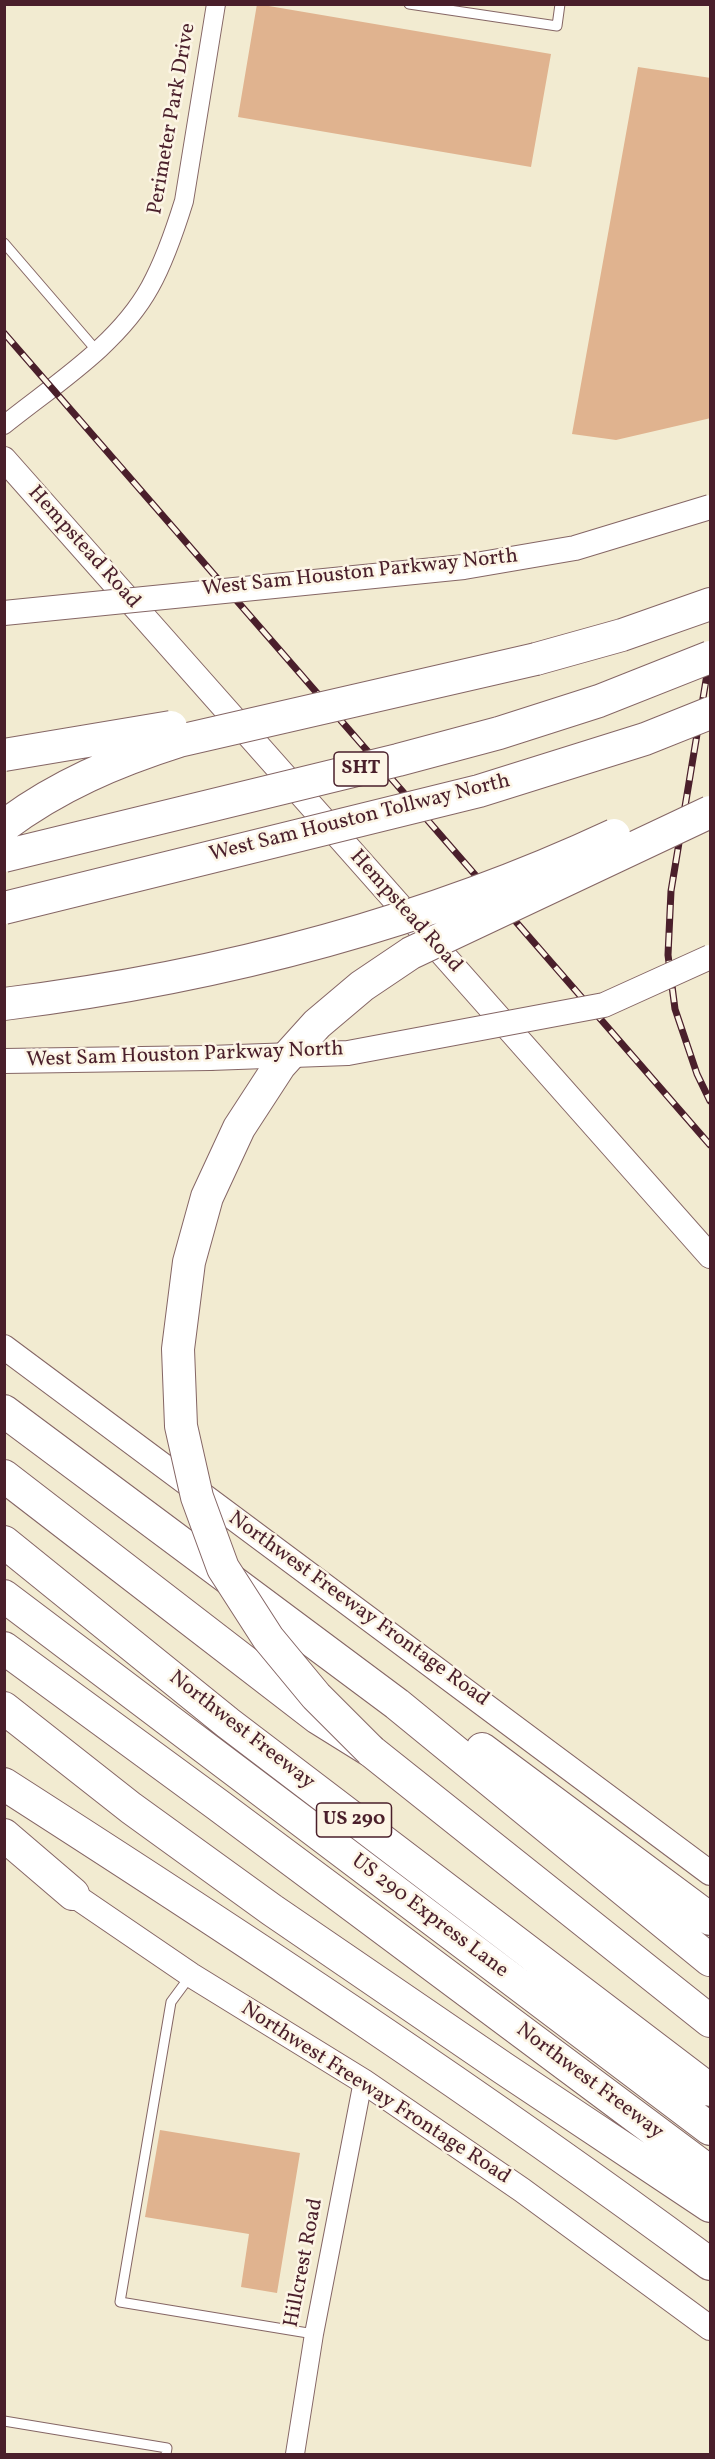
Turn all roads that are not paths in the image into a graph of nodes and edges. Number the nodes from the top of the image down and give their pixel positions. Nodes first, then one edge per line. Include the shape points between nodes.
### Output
1 (216, 4) edge
2 (409, 4) edge
3 (560, 4) edge
4 (4, 243) edge
5 (97, 351) junction
6 (4, 425) edge
7 (4, 459) edge
8 (711, 507) edge
9 (711, 604) edge
10 (4, 613) edge
11 (711, 657) edge
12 (711, 713) edge
13 (246, 724) junction
14 (4, 755) edge
15 (711, 789) edge
16 (711, 812) edge
17 (4, 826) edge
18 (4, 856) edge
19 (4, 908) edge
20 (711, 957) edge
21 (4, 1004) edge
22 (4, 1061) edge
23 (711, 1256) edge
24 (4, 1347) edge
25 (4, 1411) edge
26 (4, 1476) edge
27 (4, 1542) edge
28 (4, 1596) edge
29 (4, 1648) edge
30 (397, 1704) junction
31 (4, 1708) edge
32 (4, 1733) edge
33 (370, 1751) junction
34 (4, 1784) edge
35 (103, 1786) junction
36 (4, 1835) edge
37 (4, 1848) edge
38 (711, 1873) edge
39 (73, 1894) junction
40 (711, 1919) edge
41 (711, 1960) edge
42 (191, 1975) junction
43 (711, 2021) edge
44 (363, 2081) junction
45 (711, 2090) edge
46 (711, 2129) edge
47 (711, 2172) edge
48 (711, 2206) edge
49 (711, 2264) edge
50 (711, 2328) edge
51 (315, 2334) junction
52 (4, 2421) edge
53 (166, 2454) edge
54 (295, 2454) edge

1 - 5 street, Perimeter Park Drive via 178,222 150,287 131,315
2 - 3 lane via 557,26
4 - 5 lane
5 - 6 street, Perimeter Park Drive
7 - 23 main road, Hempstead Road
8 - 10 main road, West Sam Houston Parkway North, bridge via 575,548 464,567
9 - 13 highway, bridge via 555,654
11 - 18 highway, SHT, bridge via 599,701 499,734
12 - 19 highway, West Sam Houston Tollway North / SHT, bridge via 645,739 479,791
13 - 14 highway, bridge via 191,724
13 - 17 highway, bridge via 179,741 113,764 49,795
15 - 21 highway, bridge via 590,846 485,888 377,924 176,977
16 - 33 highway, bridge via 411,953 362,986 317,1024 280,1065 239,1128 207,1197 189,1262 178,1349 181,1426 197,1497 223,1568 268,1638 316,1696
20 - 22 main road, West Sam Houston Parkway North, bridge via 604,1005 348,1053
24 - 38 main road, Northwest Freeway Frontage Road
25 - 30 highway
26 - 33 highway, bridge via 318,1718
27 - 45 highway, Northwest Freeway / US 290 via 228,1723
28 - 46 highway, US 290 Express Lane
29 - 47 highway, Northwest Freeway
30 - 40 highway via 489,1753
30 - 41 highway
31 - 35 highway
32 - 35 highway via 47,1766
33 - 43 highway
34 - 49 highway via 244,1939 548,2146
35 - 48 highway via 345,1961
36 - 39 highway
37 - 39 main road, Northwest Freeway Frontage Road
39 - 42 main road, Northwest Freeway Frontage Road
42 - 44 main road, Northwest Freeway Frontage Road
42 - 51 lane via 171,2002 120,2302
44 - 50 main road, Northwest Freeway Frontage Road via 522,2190
44 - 51 street, Hillcrest Road
51 - 54 street, Hillcrest Road
52 - 53 lane via 167,2448

